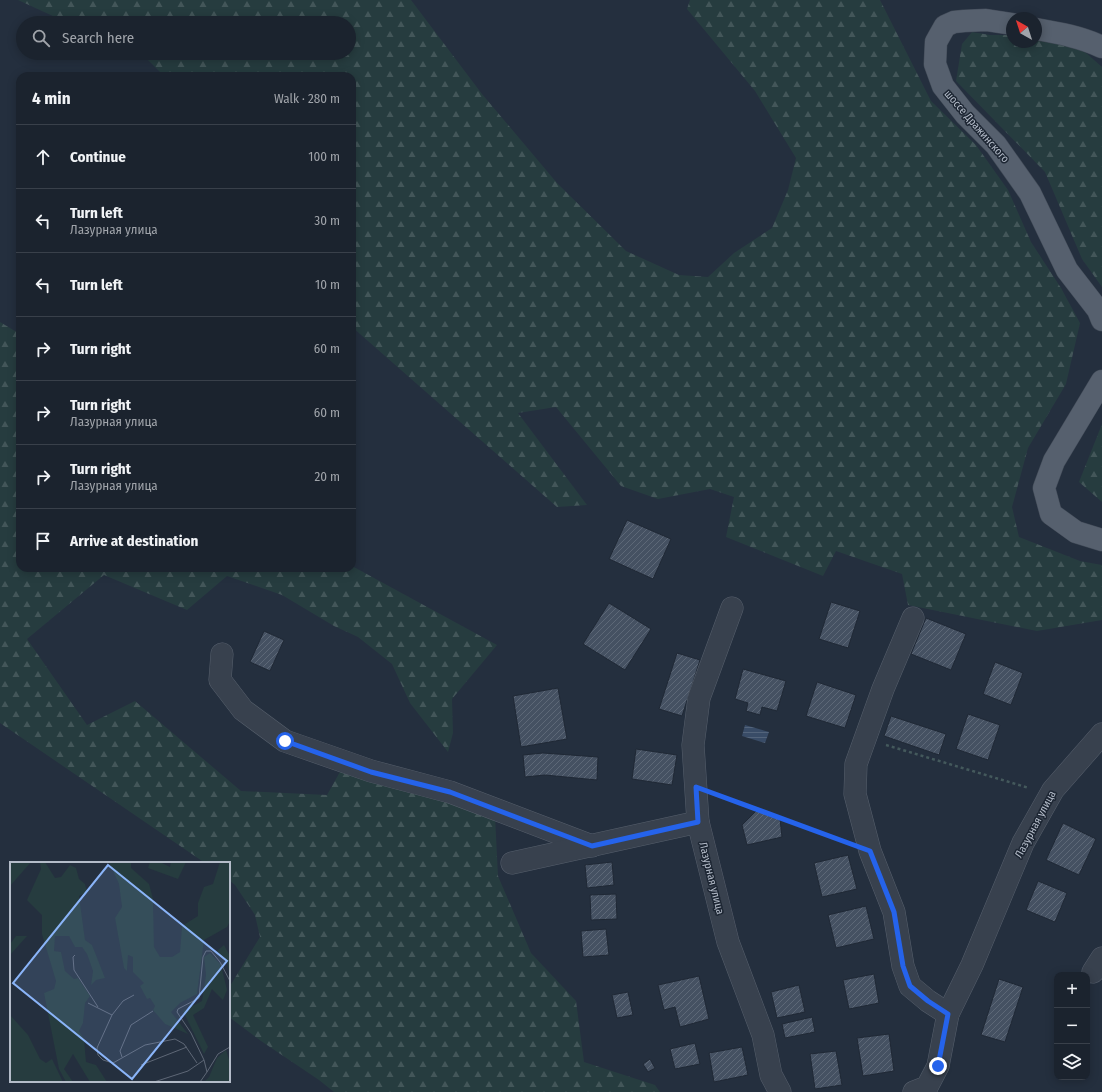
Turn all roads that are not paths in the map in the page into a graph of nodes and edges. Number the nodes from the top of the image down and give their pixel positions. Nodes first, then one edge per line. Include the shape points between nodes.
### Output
1 (1006, 23) edge
2 (1042, 30) edge
3 (1102, 47) edge
4 (1102, 320) edge
5 (1102, 382) edge
6 (1102, 540) edge
7 (732, 608) dead end
8 (913, 618) dead end
9 (222, 654) dead end
10 (1102, 734) edge
11 (698, 822) junction
12 (592, 846) junction
13 (512, 863) dead end
14 (948, 1014) junction
15 (780, 1092) edge
16 (914, 1092) edge

1 - 4 main road, шоссе Дражинского via 986,20 964,21 946,26 936,42 935,64 943,86 965,114 996,145 1030,193 1067,270 1098,310
2 - 3 main road via 1090,41
5 - 6 main road via 1054,461 1044,488 1051,514 1076,532
7 - 11 street, Лазурная улица via 699,698 692,745
8 - 14 street via 885,683 856,764 855,794 870,851 894,912 903,966 910,986
9 - 12 street via 220,680 243,710 285,741 371,772 450,792
10 - 14 street, Лазурная улица via 1051,794 1023,843 972,965
11 - 12 street
11 - 15 street, Лазурная улица via 728,942 763,1035 771,1075
12 - 13 street
14 - 16 street, Лазурная улица via 938,1066 927,1087

